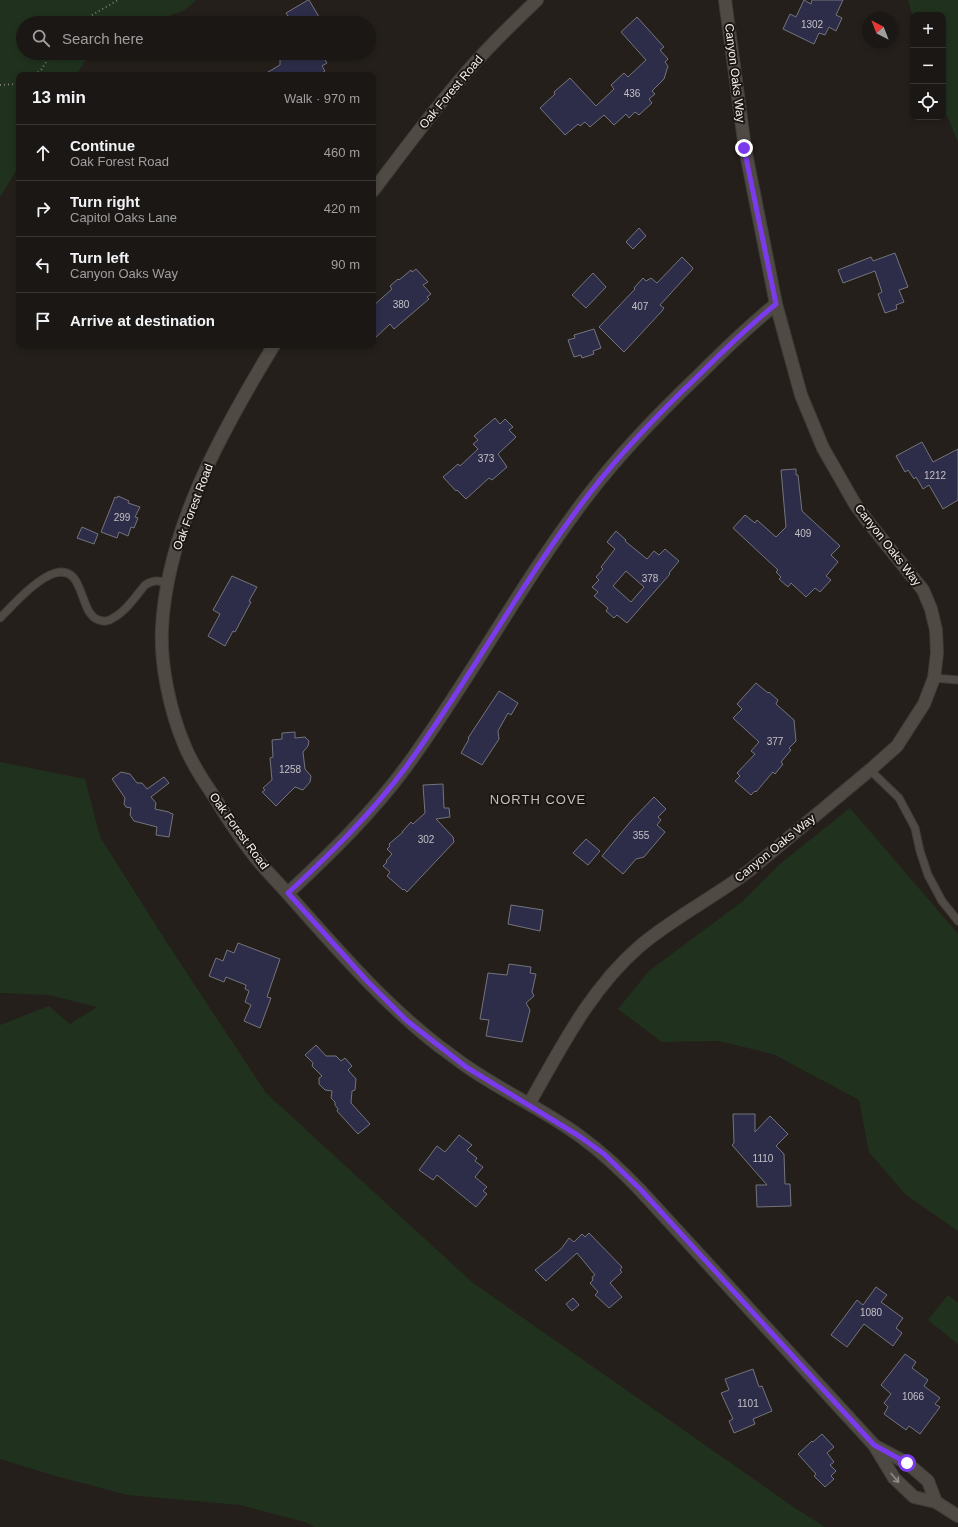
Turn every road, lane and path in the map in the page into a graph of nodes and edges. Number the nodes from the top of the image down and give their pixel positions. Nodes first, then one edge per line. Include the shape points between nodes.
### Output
1 (118, 0) edge
2 (537, 0) edge
3 (725, 0) edge
4 (90, 16) edge
5 (47, 60) edge
6 (37, 72) edge
7 (16, 84) edge
8 (0, 85) edge
9 (376, 187) edge
10 (776, 304) junction
11 (272, 348) edge
12 (167, 583) junction
13 (0, 618) edge
14 (934, 678) junction
15 (958, 680) edge
16 (870, 770) junction
17 (288, 893) junction
18 (958, 921) edge
19 (529, 1104) junction
20 (874, 1445) junction
21 (936, 1502) junction
22 (958, 1516) edge

1 - 4 path
2 - 9 street, Oak Forest Road via 509,26 460,80
3 - 10 street, Canyon Oaks Way via 744,148
5 - 6 path
7 - 8 path
10 - 14 street, Canyon Oaks Way via 801,395 823,448 855,504 923,590 936,630
10 - 17 street via 750,325 678,395 615,462 547,553 406,768 374,807
11 - 12 street, Oak Forest Road via 238,404 205,472 182,529
12 - 13 lane via 150,582 114,618 101,621 89,613 74,579 64,573 56,573 34,586
12 - 17 street, Oak Forest Road via 161,630 163,666 176,722 185,746 199,774 233,827
14 - 15 lane
14 - 16 street, Canyon Oaks Way via 924,704 909,730 897,746
16 - 18 lane via 899,798 915,828 928,875
16 - 19 street, Canyon Oaks Way via 738,879 661,929 623,962 584,1010
17 - 19 street, Oak Forest Road via 367,981 406,1020 466,1067
19 - 20 street, Oak Forest Road via 604,1154 624,1173
20 - 21 street, Oak Forest Road via 907,1463 928,1481
20 -> 21 street, Oak Forest Road via 894,1478 914,1497
21 - 22 street

